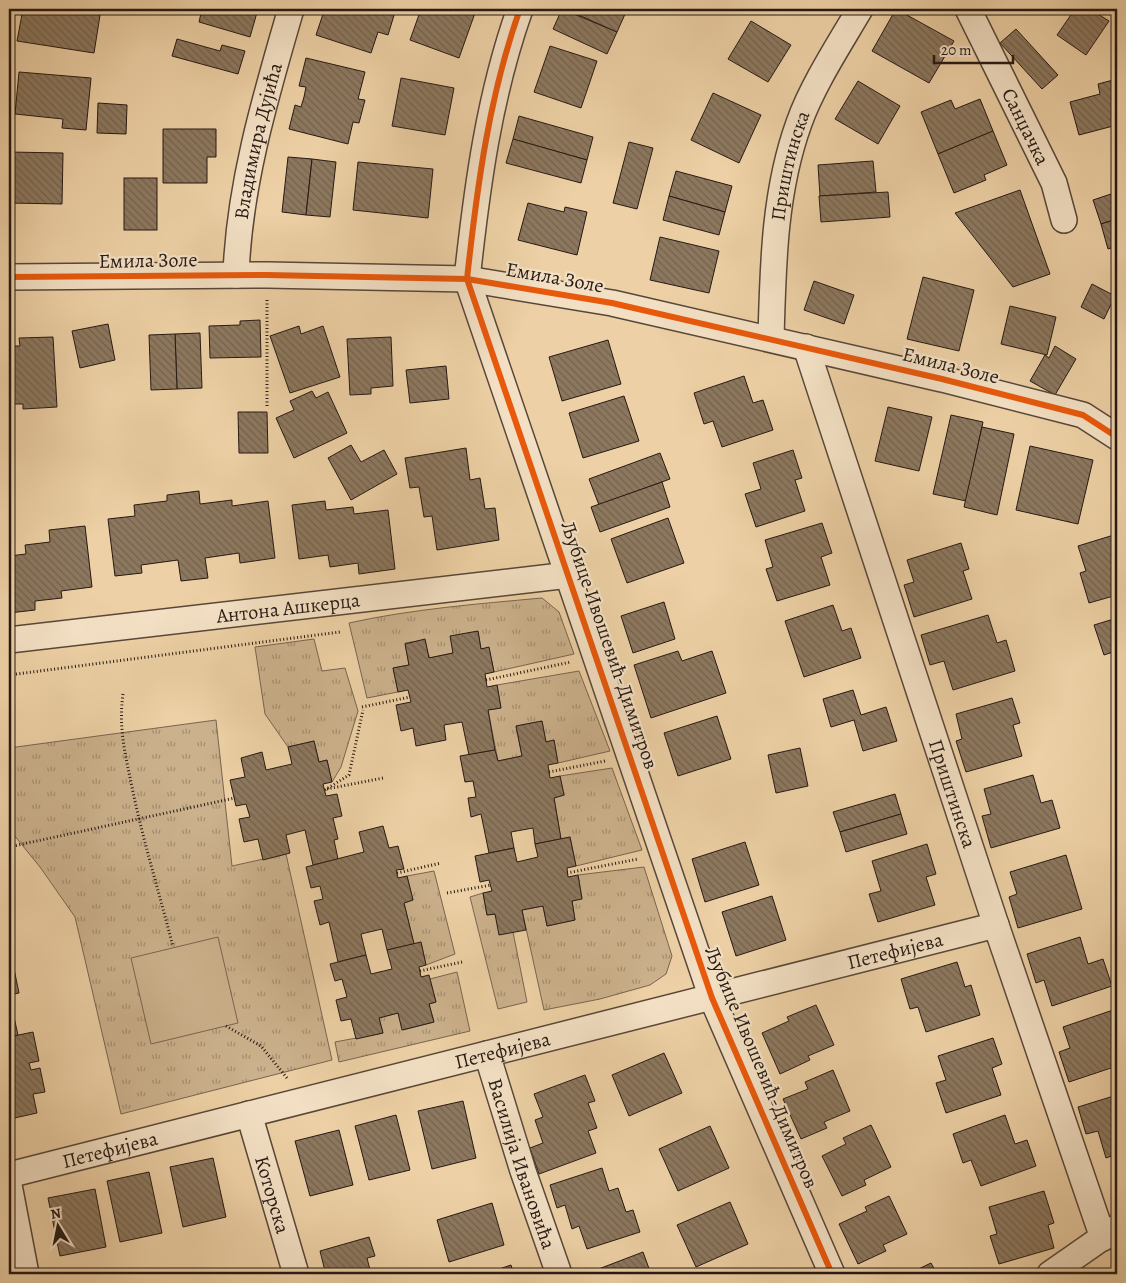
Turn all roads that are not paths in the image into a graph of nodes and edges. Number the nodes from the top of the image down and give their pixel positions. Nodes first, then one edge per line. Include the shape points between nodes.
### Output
1 (291, 9) edge
2 (520, 9) edge
3 (860, 9) edge
4 (968, 9) edge
5 (1064, 220) dead end
6 (236, 275) junction
7 (9, 277) edge
8 (468, 279) junction
9 (771, 338) junction
10 (806, 347) junction
11 (1117, 437) edge
12 (569, 575) junction
13 (9, 640) edge
14 (996, 925) junction
15 (712, 998) junction
16 (487, 1054) junction
17 (249, 1114) junction
18 (9, 1175) edge
19 (9, 1185) edge
20 (1110, 1233) edge
21 (26, 1274) edge
22 (296, 1274) edge
23 (559, 1274) edge
24 (832, 1274) edge
25 (1050, 1274) edge

1 - 6 street, Владимира Дујића via 252,159 237,242
2 - 8 street, Љубице Ивошевић-Димитров via 497,82 478,184
3 - 9 street, Приштинска via 799,122 786,169 775,245
4 - 5 street, Санџачка via 1054,184
6 - 7 street, Емила Золе
6 - 8 street, Емила Золе
8 - 9 street, Емила Золе via 612,303
8 - 12 street, Љубице Ивошевић-Димитров
9 - 10 street, Емила Золе
10 - 11 street, Емила Золе via 1083,415
10 - 14 street, Приштинска
12 - 13 street, Антона Ашкерца
12 - 15 street, Љубице Ивошевић-Димитров
14 - 15 street, Петефијева
14 - 20 street, Приштинска
15 - 16 street, Петефијева
15 - 24 street, Љубице Ивошевић-Димитров
16 - 17 street, Петефијева
16 - 23 street, Василија Ивановића
17 - 18 street, Петефијева
17 - 22 street, Которска
19 - 21 street
20 - 25 street

